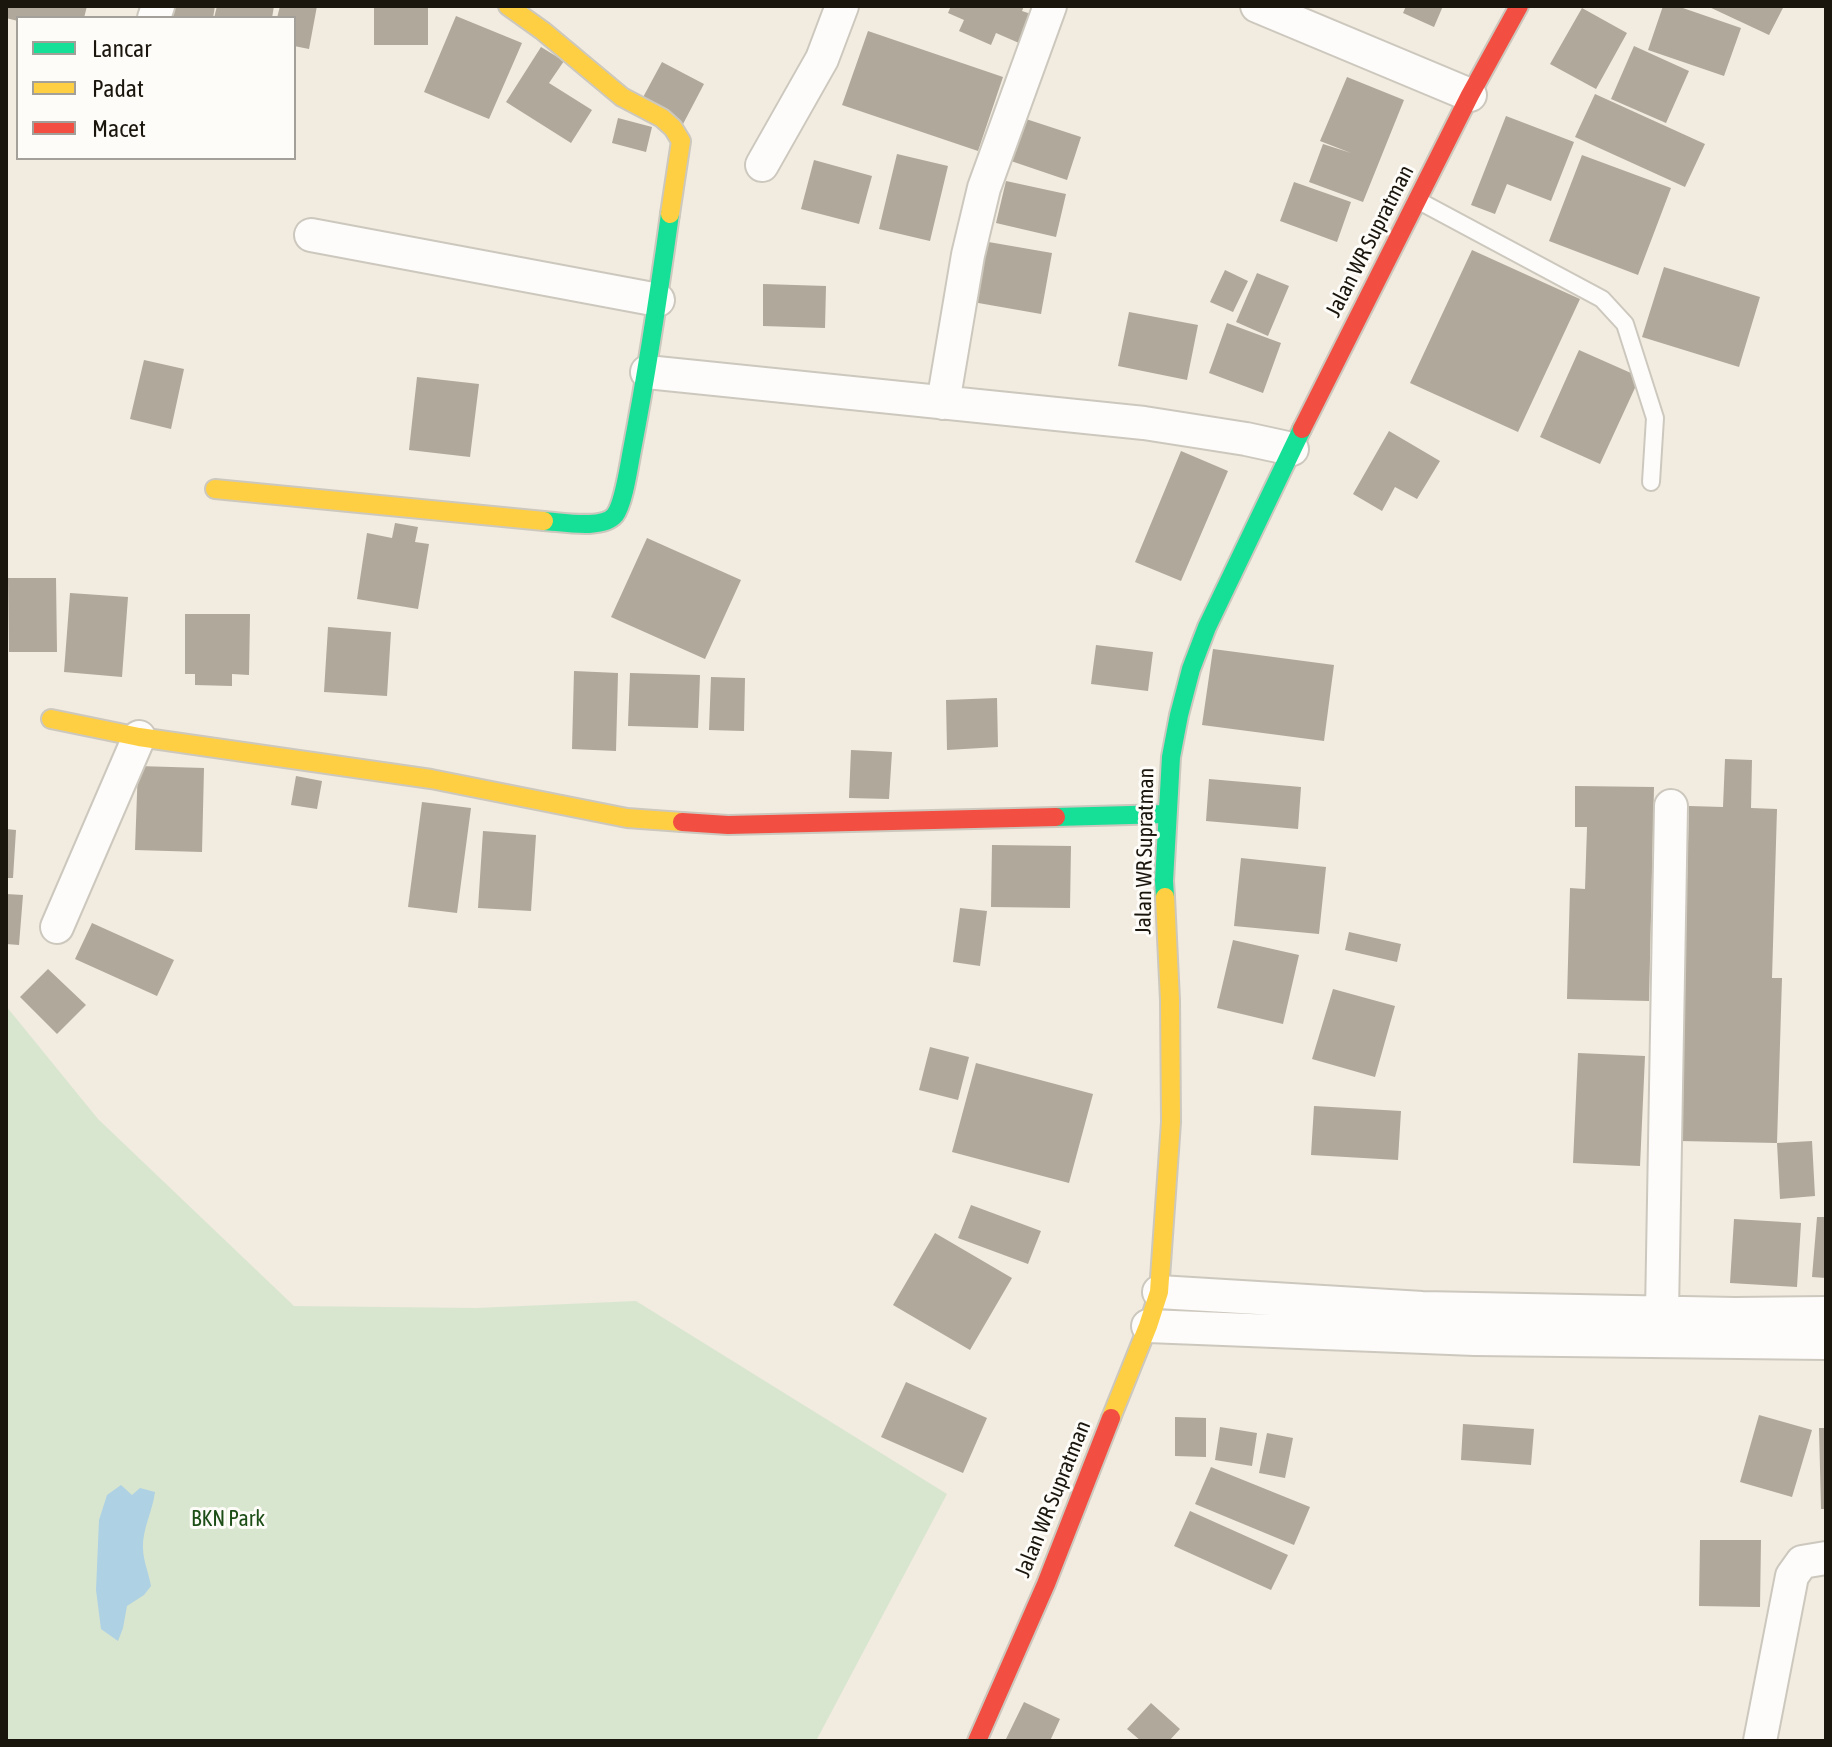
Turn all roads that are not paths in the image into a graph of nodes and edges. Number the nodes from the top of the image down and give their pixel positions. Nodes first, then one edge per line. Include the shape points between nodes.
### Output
1 (508, 6) edge
2 (842, 6) edge
3 (1050, 6) edge
4 (1257, 6) edge
5 (1519, 6) edge
6 (1470, 95) junction
7 (762, 165) dead end
8 (1418, 200) junction
9 (311, 235) dead end
10 (658, 300) junction
11 (647, 372) junction
12 (943, 403) junction
13 (1292, 449) junction
14 (1651, 482) dead end
15 (215, 489) dead end
16 (51, 719) dead end
17 (139, 737) junction
18 (1671, 806) dead end
19 (1167, 814) junction
20 (57, 927) dead end
21 (1159, 1292) junction
22 (1662, 1312) junction
23 (1826, 1313) edge
24 (1148, 1326) junction
25 (1826, 1343) edge
26 (1826, 1558) edge
27 (977, 1741) edge
28 (1760, 1741) edge

1 - 10 main road via 622,97 662,118 681,141
2 - 7 street via 822,59
3 - 12 street via 984,188
4 - 6 street
5 - 6 main road, Jalan WR Supratman
6 - 8 main road, Jalan WR Supratman
8 - 13 main road, Jalan WR Supratman
8 - 14 lane via 1602,299 1625,324 1655,418
9 - 10 street
10 - 11 main road
11 - 12 street
11 - 15 main road via 623,494 616,514 606,522 579,524
12 - 13 street via 1144,423
13 - 19 main road, Jalan WR Supratman via 1191,669 1171,757
16 - 17 main road
17 - 19 main road via 431,779 627,818 728,825
17 - 20 street
18 - 22 street
19 - 21 main road, Jalan WR Supratman via 1171,1122
21 - 22 street via 1422,1308
21 - 24 main road, Jalan WR Supratman
22 - 23 street
24 - 25 street via 1475,1339
24 - 27 main road, Jalan WR Supratman
26 - 28 street via 1802,1562 1792,1576

